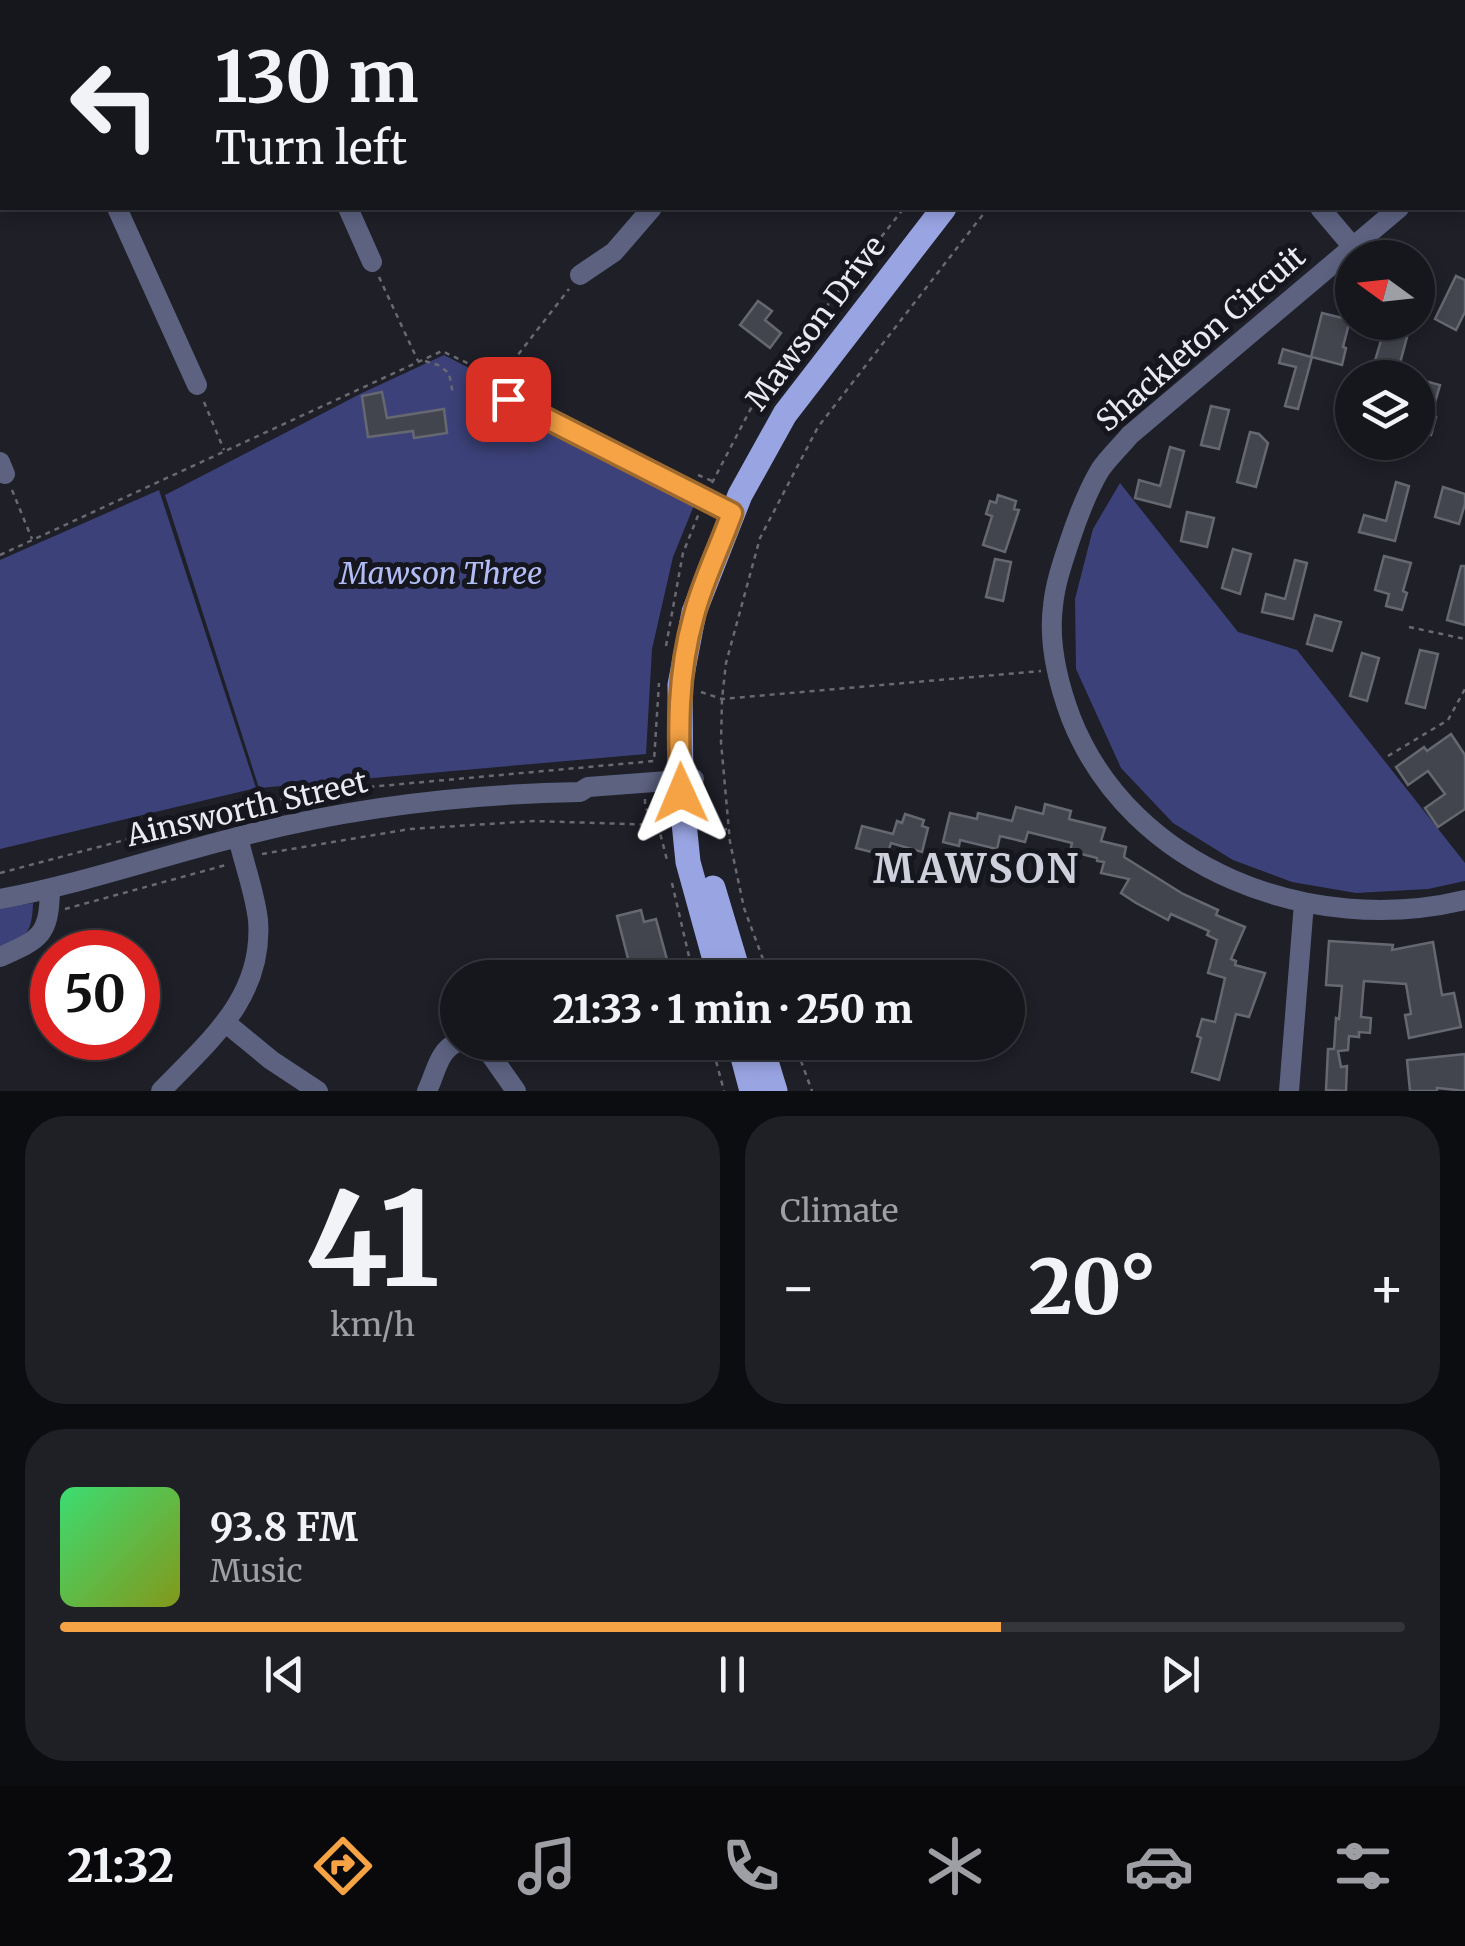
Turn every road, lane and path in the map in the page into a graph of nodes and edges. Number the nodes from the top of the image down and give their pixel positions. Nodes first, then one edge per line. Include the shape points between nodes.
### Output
1 (117, 210) edge
2 (349, 210) edge
3 (650, 210) edge
4 (902, 210) edge
5 (937, 210) edge
6 (986, 210) edge
7 (1322, 210) edge
8 (1397, 210) edge
9 (1347, 240) edge
10 (1361, 240) edge
11 (372, 262) joint
12 (1335, 262) edge
13 (580, 275) joint
14 (420, 361) junction
15 (490, 380) junction
16 (197, 385) joint
17 (453, 394) dead end
18 (225, 451) junction
19 (3, 468) edge
20 (690, 470) dead end
21 (704, 500) junction
22 (728, 525) junction
23 (32, 540) junction
24 (0, 555) edge
25 (1409, 628) dead end
26 (1465, 639) edge
27 (664, 660) dead end
28 (1057, 670) junction
29 (660, 678) dead end
30 (1465, 689) edge
31 (722, 699) junction
32 (1388, 756) dead end
33 (688, 786) junction
34 (645, 807) dead end
35 (658, 825) junction
36 (238, 836) junction
37 (243, 860) junction
38 (0, 874) edge
39 (50, 890) junction
40 (0, 899) edge
41 (1465, 900) edge
42 (1304, 903) junction
43 (50, 913) junction
44 (0, 958) edge
45 (690, 960) edge
46 (715, 960) edge
47 (735, 960) edge
48 (763, 960) edge
49 (226, 1022) junction
50 (440, 1059) edge
51 (495, 1060) edge
52 (716, 1060) edge
53 (744, 1060) edge
54 (766, 1060) edge
55 (801, 1060) edge
56 (161, 1091) edge
57 (318, 1091) edge
58 (427, 1091) edge
59 (516, 1091) edge
60 (724, 1091) edge
61 (752, 1091) edge
62 (775, 1091) edge
63 (812, 1091) edge
64 (1290, 1091) edge

1 - 16 street
2 - 11 street
3 - 13 street via 614,252
4 - 20 path via 760,391 712,482
5 - 22 main road, Mawson Drive via 784,414
6 - 31 path via 818,427 760,538
7 - 9 street
8 - 10 street, Shackleton Circuit
11 - 14 path
12 - 28 street, Shackleton Circuit via 1130,435 1101,469 1081,507 1052,607
13 - 15 path
14 - 15 path via 442,351
14 - 17 path via 449,373
14 - 18 path
15 - 21 street
16 - 18 path
18 - 23 path
19 - 23 path
21 - 22 street
21 - 27 path via 682,553
22 - 33 main road, Mawson Drive via 685,653 679,706
23 - 24 path
25 - 26 path
28 - 31 path
28 - 42 street, Shackleton Circuit via 1082,745 1105,783 1166,842 1209,870
29 - 38 path via 654,760 303,793
30 - 32 path via 1448,720
31 - 48 path via 730,842
33 - 36 street, Ainsworth Street via 379,808
33 - 46 main road, Mawson Drive via 688,862
33 - 47 main road, Mawson Drive
34 - 35 path
35 - 37 path via 535,821 410,829
35 - 45 path
36 - 37 street
36 - 39 street, Ainsworth Street
37 - 43 path
37 - 49 street via 259,942 245,993
39 - 40 street, Ainsworth Street
39 - 43 street
41 - 42 street, Shackleton Circuit via 1392,911
42 - 64 street
43 - 44 street via 38,938
49 - 56 street
49 - 57 street
50 - 58 street
51 - 59 street
52 - 60 path
53 - 61 main road
54 - 62 main road
55 - 63 path

